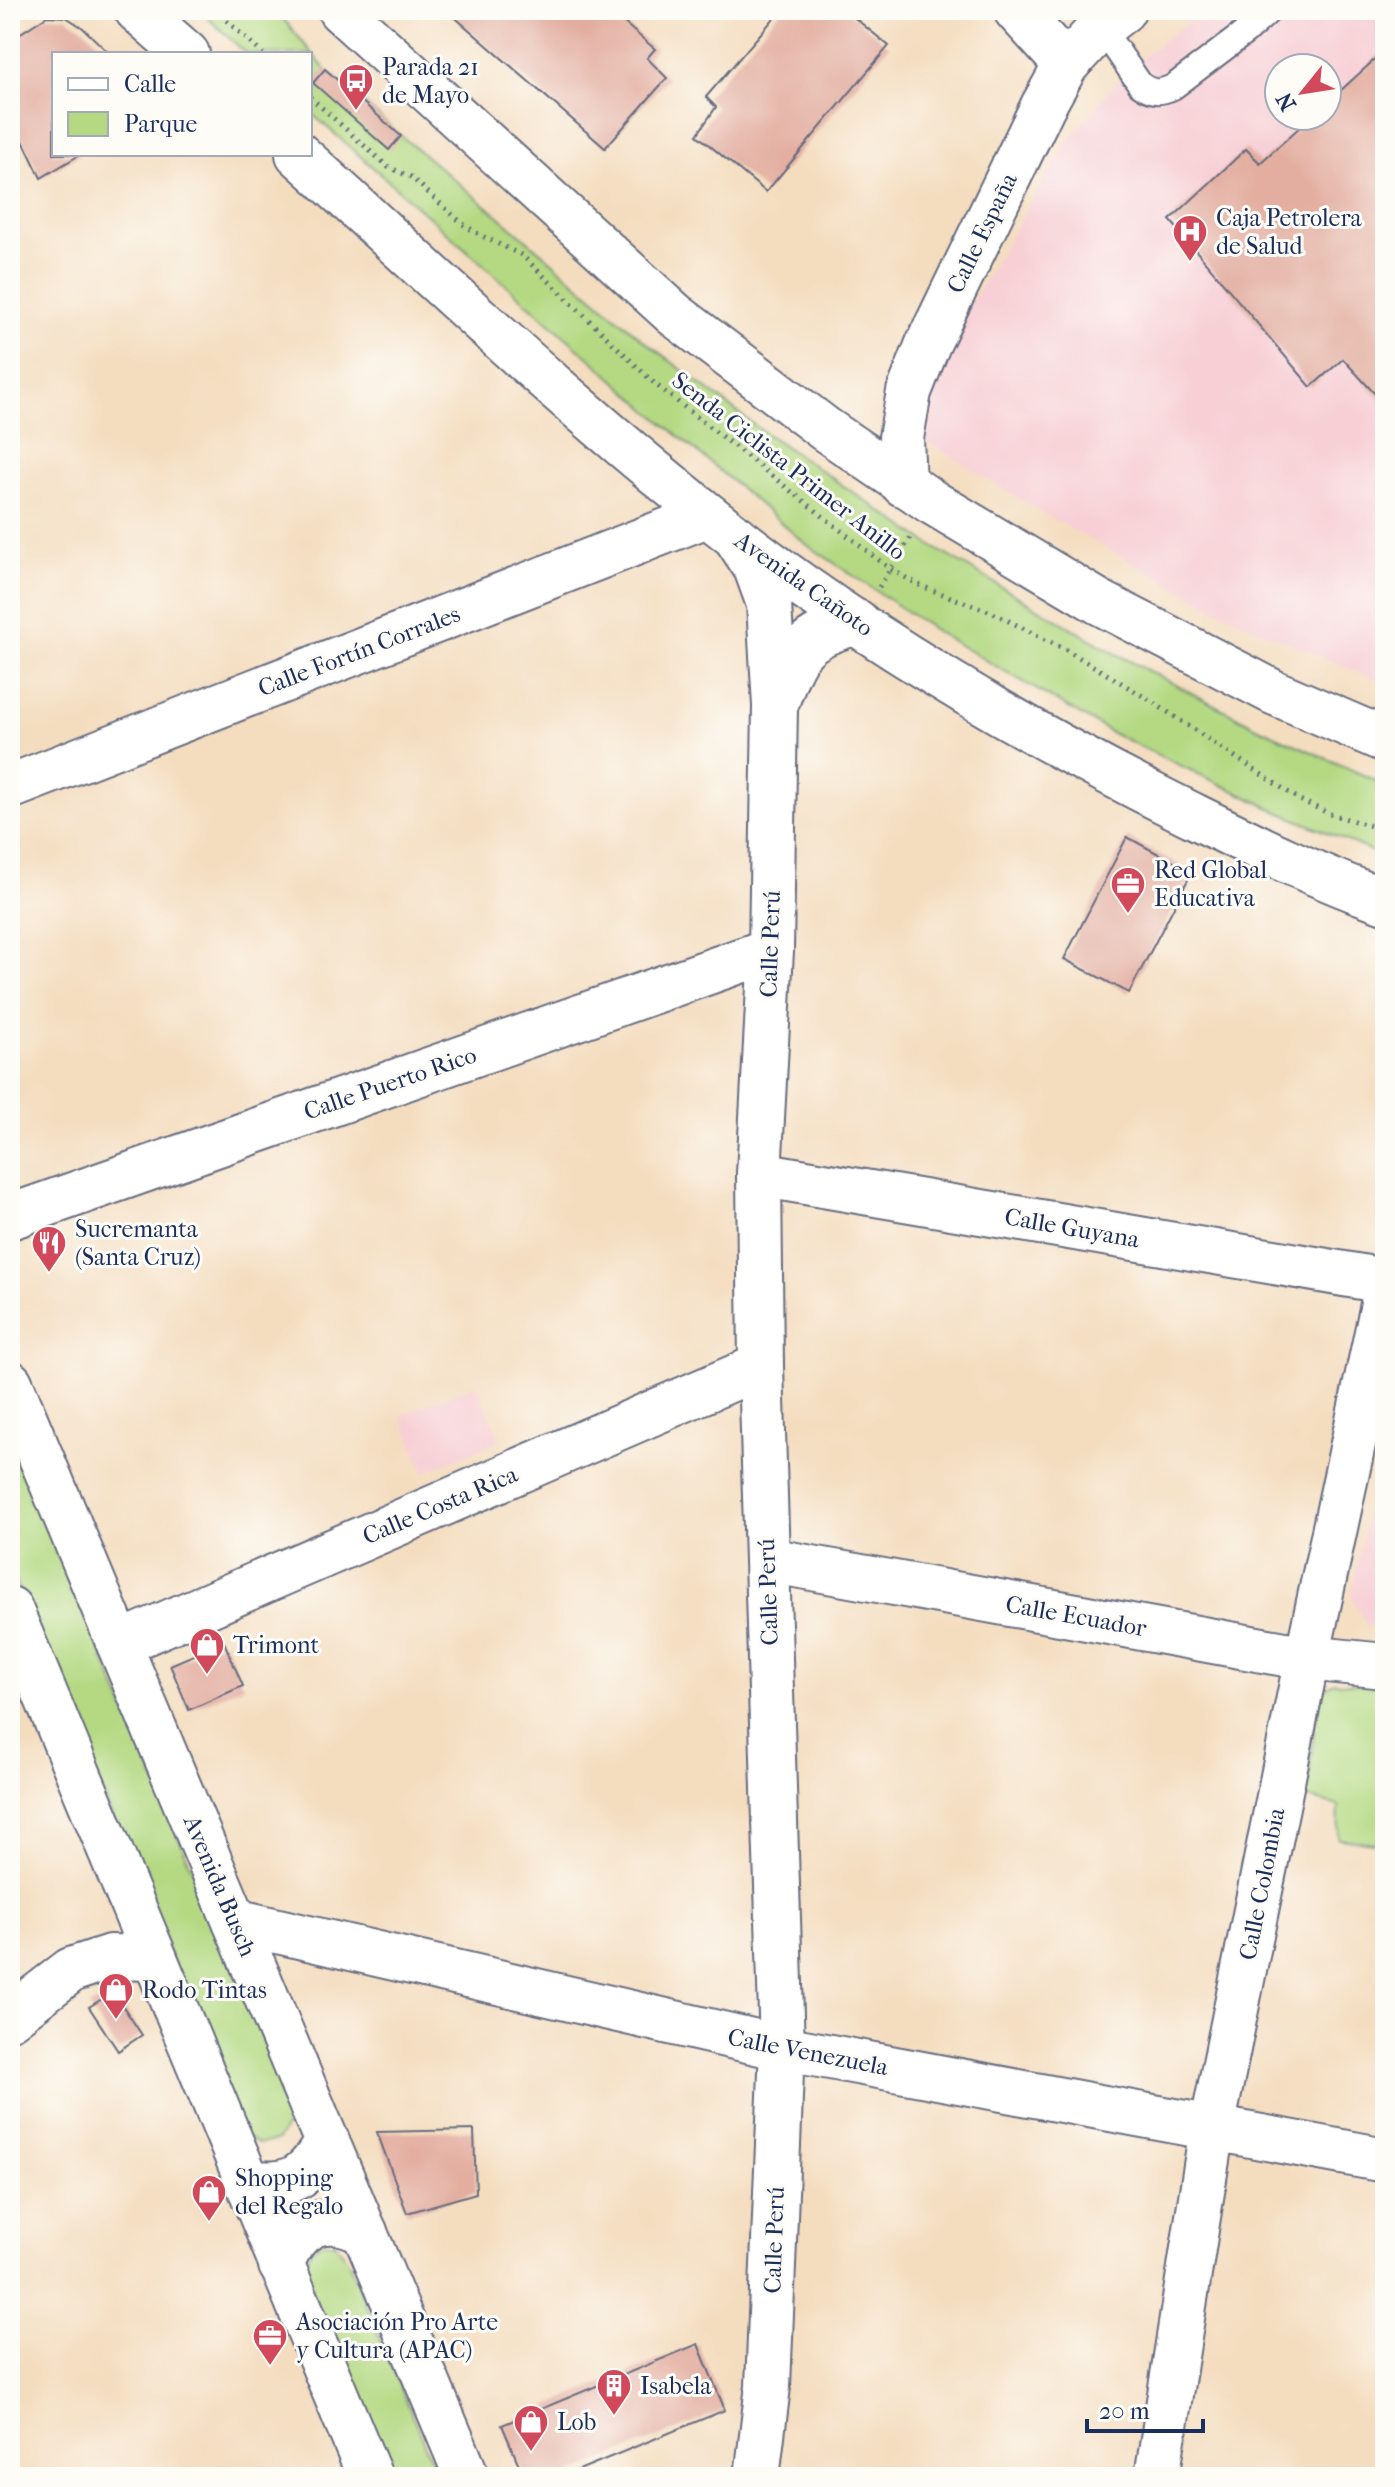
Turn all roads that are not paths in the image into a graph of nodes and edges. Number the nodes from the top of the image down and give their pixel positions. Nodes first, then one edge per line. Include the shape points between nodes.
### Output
1 (137, 10) edge
2 (340, 10) edge
3 (1016, 10) edge
4 (1270, 10) edge
5 (1112, 18) edge
6 (185, 52) edge
7 (1066, 65) junction
8 (300, 156) edge
9 (903, 484) junction
10 (721, 526) junction
11 (867, 606) junction
12 (775, 706) junction
13 (1385, 740) edge
14 (10, 787) edge
15 (1385, 901) edge
16 (771, 950) junction
17 (759, 1174) junction
18 (10, 1217) edge
19 (1385, 1281) edge
20 (1385, 1295) edge
21 (761, 1366) junction
22 (10, 1383) edge
23 (24, 1440) edge
24 (768, 1560) junction
25 (10, 1609) edge
26 (119, 1644) junction
27 (1307, 1658) junction
28 (1385, 1666) edge
29 (235, 1921) junction
30 (154, 1958) junction
31 (10, 2017) edge
32 (782, 2048) junction
33 (1212, 2128) junction
34 (327, 2141) junction
35 (1385, 2160) edge
36 (247, 2182) junction
37 (365, 2232) junction
38 (281, 2265) junction
39 (370, 2477) edge
40 (467, 2477) edge
41 (757, 2477) edge
42 (1157, 2477) edge

1 - 6 street
2 - 9 street via 674,314
3 - 7 street
4 - 5 lane via 1161,92 1140,84
5 - 7 street, Calle España
7 - 9 street, Calle España via 909,392 901,438
8 - 10 street, Avenida Cañoto via 559,389
9 - 13 street via 1099,602 1273,692
10 - 11 street, Avenida Cañoto
10 - 12 street, Calle Perú via 756,568 769,604
10 - 14 street, Calle Fortín Corrales
11 - 12 street, Calle Perú via 806,644 789,667
11 - 15 street, Avenida Cañoto via 980,700 1106,772
12 - 16 street, Calle Perú
16 - 17 street, Calle Perú
16 - 18 street, Calle Puerto Rico
17 - 19 street, Calle Guyana
17 - 21 street, Calle Perú
20 - 27 street, Calle Colombia
21 - 24 street, Calle Perú
21 - 26 street, Calle Costa Rica
22 - 23 street, Avenida Busch
23 - 26 street, Avenida Busch
24 - 27 street, Calle Ecuador
24 - 32 street, Calle Perú
25 - 30 street
26 - 29 street, Avenida Busch
27 - 28 street, Calle Ecuador
27 - 33 street, Calle Colombia
29 - 32 street, Calle Venezuela
29 - 34 street, Avenida Busch
30 - 31 street via 110,1957 71,1970
30 - 36 street
32 - 33 street, Calle Venezuela
32 - 41 street, Calle Perú via 768,2386
33 - 35 street, Calle Venezuela
33 - 42 street, Calle Colombia
34 - 36 street via 315,2163 296,2179 272,2186
34 - 37 street, Avenida Busch
36 - 38 street
37 - 38 street via 346,2222 324,2221 304,2229 289,2244
37 - 40 street, Avenida Busch
38 - 39 street

